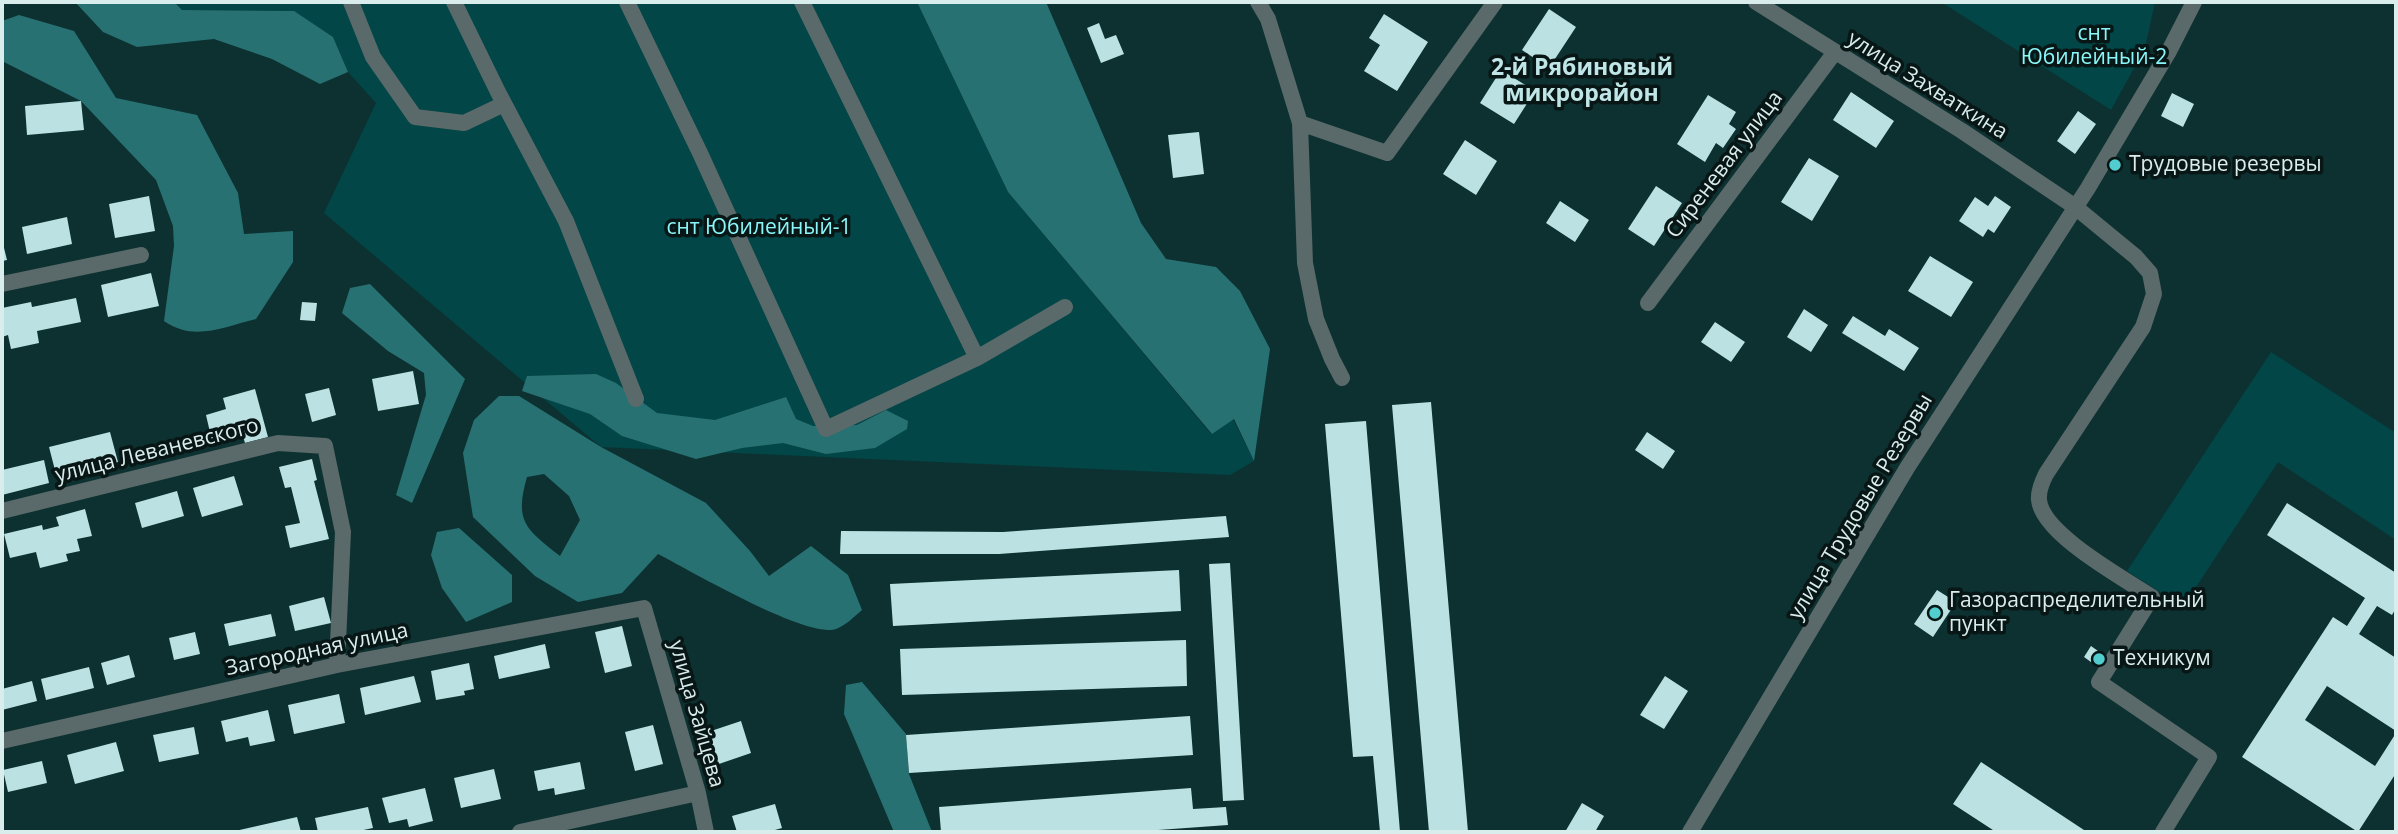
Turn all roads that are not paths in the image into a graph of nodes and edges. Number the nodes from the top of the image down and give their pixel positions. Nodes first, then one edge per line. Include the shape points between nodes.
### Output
1 (351, 2) edge
2 (454, 2) edge
3 (627, 2) edge
4 (802, 2) edge
5 (1258, 2) edge
6 (1495, 2) edge
7 (1756, 2) edge
8 (2194, 2) edge
9 (1835, 52) junction
10 (504, 104) junction
11 (1300, 124) junction
12 (2074, 206) junction
13 (141, 255) dead end
14 (2, 284) edge
15 (1648, 303) dead end
16 (1065, 307) dead end
17 (976, 358) junction
18 (1342, 378) dead end
19 (636, 399) dead end
20 (2, 511) edge
21 (643, 608) joint
22 (337, 665) junction
23 (2, 741) edge
24 (698, 793) junction
25 (520, 832) edge
26 (706, 832) edge
27 (1690, 832) edge
28 (2163, 832) edge

1 - 10 street via 373,57 415,117 464,123
2 - 10 street
3 - 17 street via 826,429
4 - 17 street
5 - 11 street via 1268,19
6 - 11 street via 1387,153
7 - 9 street, улица Захваткина
8 - 12 street, улица Трудовые Резервы via 2133,113
9 - 12 street, улица Захваткина
9 - 15 street, Сиреневая улица
10 - 19 street via 566,221
11 - 18 street via 1305,263 1316,319
12 - 27 street, улица Трудовые Резервы via 1907,468
12 - 28 street via 2144,265 2154,294 2143,327 2046,474 2039,500 2047,520 2063,536 2152,597 2099,682 2209,757
13 - 14 street
16 - 17 street
20 - 22 street, улица Леваневского via 278,443 325,446 343,532
21 - 22 street, Загородная улица
21 - 24 street, улица Зайцева
22 - 23 street, Загородная улица
24 - 25 street
24 - 26 street, улица Зайцева

